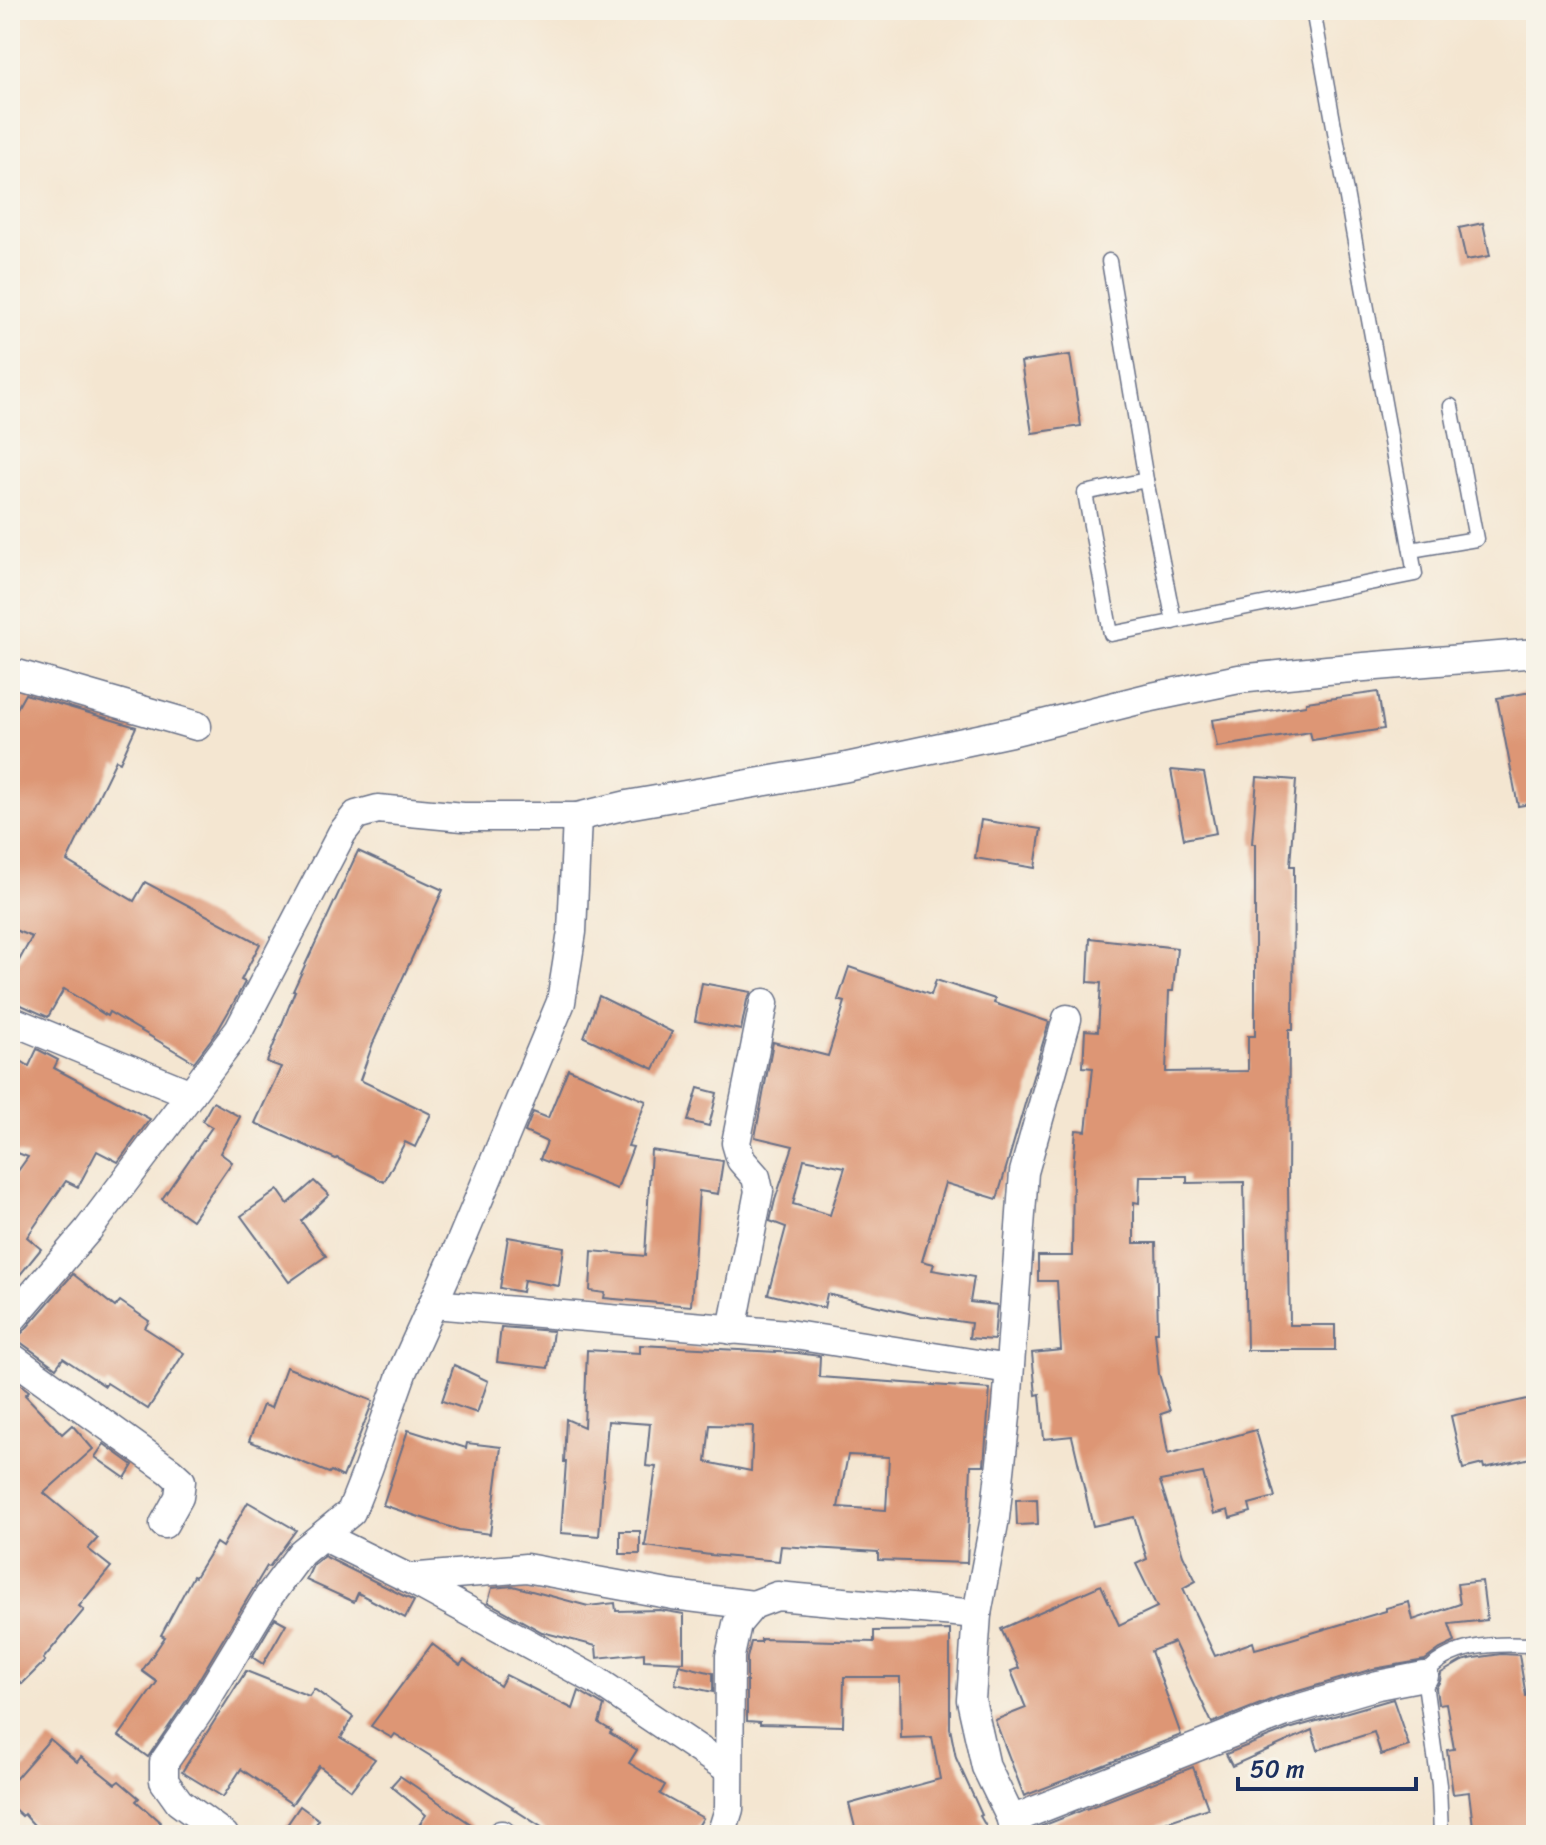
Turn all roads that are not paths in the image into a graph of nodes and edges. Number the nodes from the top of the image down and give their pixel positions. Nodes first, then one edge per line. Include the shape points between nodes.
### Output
1 (1313, 10) edge
2 (1109, 261) dead end
3 (1451, 406) dead end
4 (1146, 480) junction
5 (1411, 550) junction
6 (1174, 622) junction
7 (1536, 653) edge
8 (10, 672) edge
9 (197, 726) dead end
10 (577, 817) junction
11 (764, 1003) dead end
12 (1067, 1019) dead end
13 (10, 1020) edge
14 (191, 1094) junction
15 (433, 1304) junction
16 (10, 1321) edge
17 (732, 1330) junction
18 (10, 1356) edge
19 (1009, 1369) junction
20 (164, 1524) dead end
21 (323, 1536) junction
22 (408, 1578) junction
23 (753, 1605) junction
24 (977, 1614) junction
25 (1536, 1659) edge
26 (1424, 1676) junction
27 (728, 1769) junction
28 (1015, 1828) edge
29 (224, 1835) edge
30 (721, 1835) edge
31 (1441, 1835) edge

1 - 5 lane
2 - 4 lane
3 - 5 lane via 1476,539
4 - 6 lane
4 - 6 lane via 1085,493 1111,634
5 - 6 lane via 1415,574
7 - 10 street via 1239,679 842,768
8 - 9 street
10 - 14 street via 463,817 378,809 356,815 239,1030
10 - 15 street via 572,932 561,1002
11 - 17 street via 736,1143 759,1191
12 - 19 street via 1024,1172
13 - 14 street
14 - 16 street via 88,1230
15 - 17 street
15 - 21 street via 351,1512
17 - 19 street
18 - 20 street via 181,1481 179,1497
19 - 24 street via 995,1518
21 - 22 street
21 - 29 street via 301,1553 269,1596 164,1762 164,1781 179,1802
22 - 23 street via 526,1568
22 - 27 street via 597,1681
23 - 24 street via 777,1596
23 - 27 street via 737,1624 730,1656
24 - 28 street via 971,1700 986,1767
25 - 26 lane via 1529,1645 1476,1646 1448,1656
26 - 28 street via 1283,1713
26 - 31 lane
27 - 30 street via 729,1809

